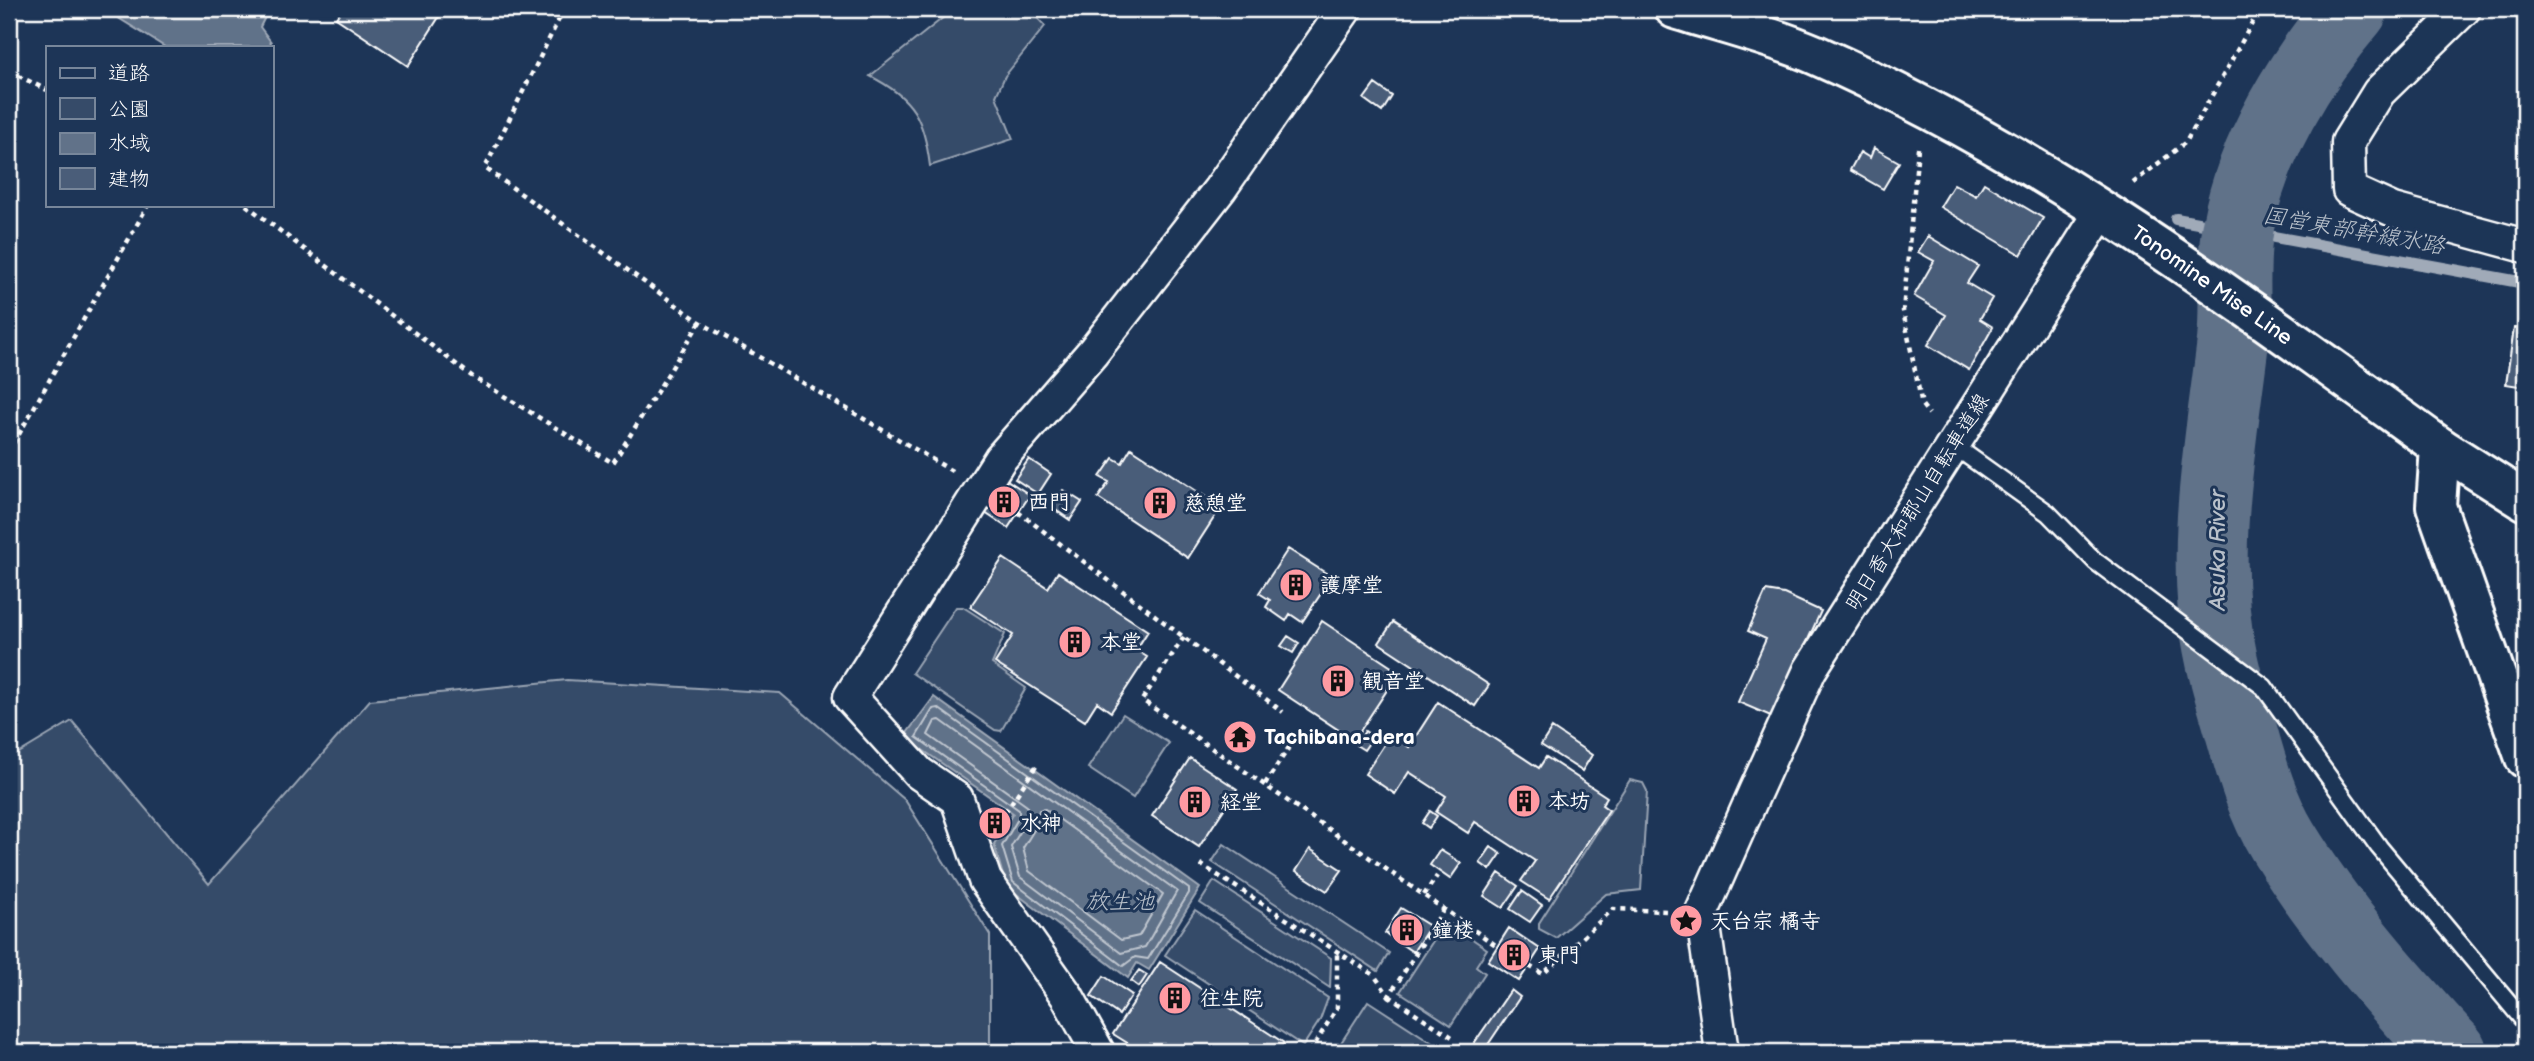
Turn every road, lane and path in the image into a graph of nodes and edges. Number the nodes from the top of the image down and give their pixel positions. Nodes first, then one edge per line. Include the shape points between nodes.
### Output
1 (564, 9) edge
2 (1345, 9) edge
3 (1675, 9) edge
4 (2260, 9) edge
5 (2464, 9) edge
6 (9, 71) edge
7 (46, 90) edge
8 (1922, 107) junction
9 (147, 206) edge
10 (247, 206) edge
11 (2103, 209) junction
12 (2525, 246) edge
13 (700, 322) junction
14 (1953, 445) junction
15 (2440, 447) junction
16 (9, 452) edge
17 (981, 488) junction
18 (2525, 501) edge
19 (1018, 512) dead end
20 (1184, 637) junction
21 (1283, 712) dead end
22 (1295, 738) dead end
23 (2525, 758) edge
24 (1037, 765) dead end
25 (1265, 784) junction
26 (1005, 813) dead end
27 (1200, 864) dead end
28 (1437, 876) dead end
29 (1424, 895) junction
30 (1444, 909) junction
31 (1702, 912) junction
32 (1497, 946) dead end
33 (1337, 951) junction
34 (1529, 966) dead end
35 (1389, 996) junction
36 (2525, 1022) edge
37 (1452, 1037) dead end
38 (1098, 1052) edge
39 (1310, 1052) edge
40 (1722, 1052) edge

1 - 13 path via 485,168
2 - 17 street via 1220,189
3 - 8 main road, Tonomine Mise Line via 1815,55
4 - 11 path via 2186,142
5 - 12 street via 2379,92 2348,142 2349,190 2393,210
6 - 7 path
8 - 11 main road, Tonomine Mise Line
8 - 14 path via 1903,311 1922,405
9 - 16 path
10 - 13 path via 473,377 613,463
11 - 14 street, 明日香大和郡山自転車道線
11 - 15 main road, Tonomine Mise Line
13 - 17 path
14 - 31 street, 明日香大和郡山自転車道線 via 1810,670
14 - 36 lane via 2048,513 2095,561 2264,687 2379,847
15 - 18 main road, Tonomine Mise Line
15 - 23 main road via 2436,506
17 - 38 street via 850,696 919,773 957,799 985,880 1067,996
19 - 20 path
20 - 21 path
20 - 25 path via 1142,700
22 - 25 path
24 - 26 path
25 - 29 path
27 - 33 path
28 - 29 path
29 - 30 path
30 - 32 path
30 - 35 path
31 - 34 path via 1612,909 1542,974
31 - 40 street
33 - 35 path via 1374,975
33 - 39 path via 1337,1008
35 - 37 path

